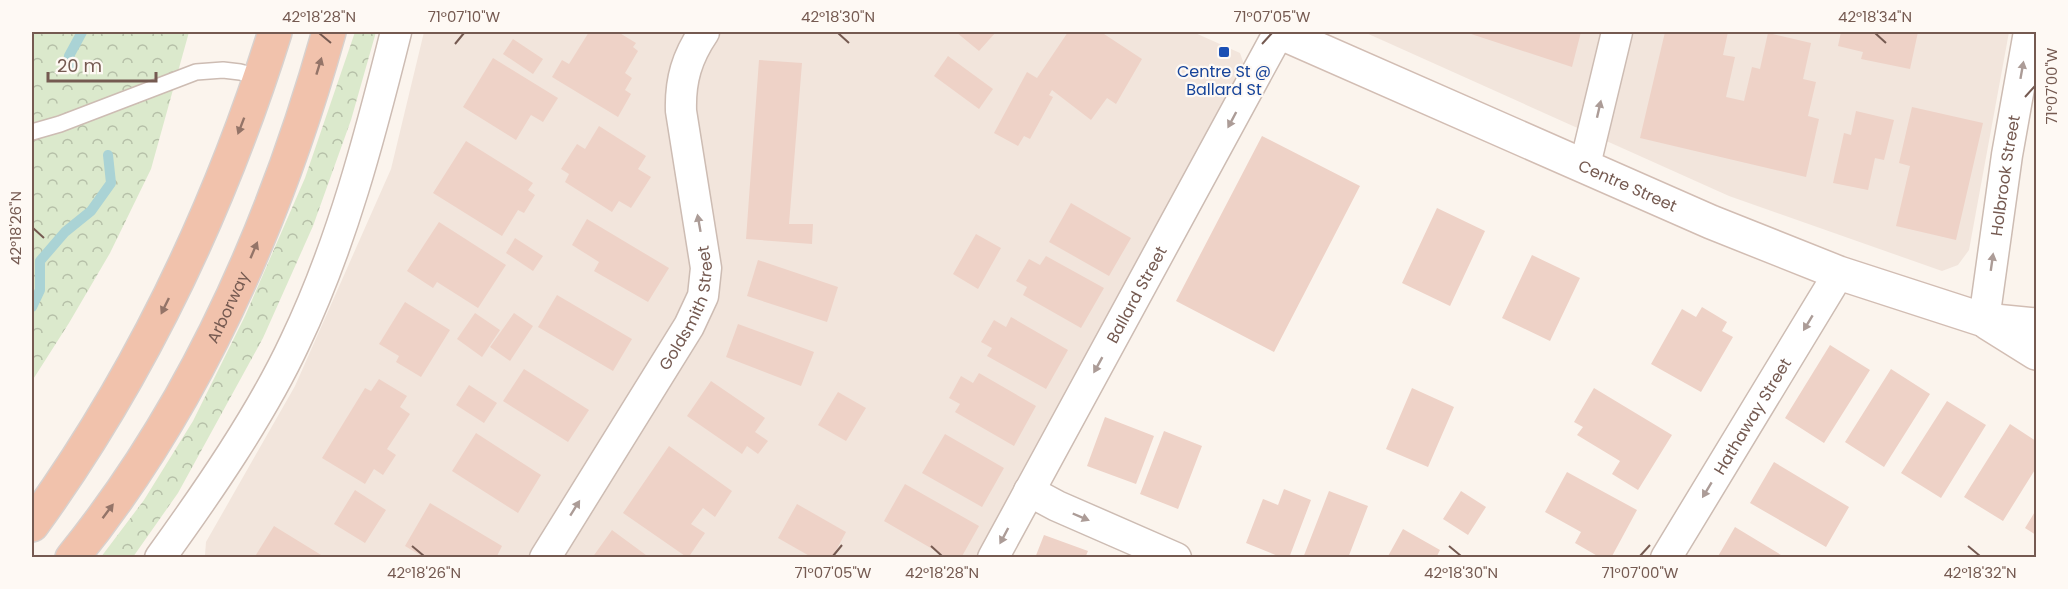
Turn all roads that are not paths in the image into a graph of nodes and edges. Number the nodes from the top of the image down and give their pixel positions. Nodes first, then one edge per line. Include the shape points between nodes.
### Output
1 (275, 32) edge
2 (330, 32) edge
3 (396, 32) edge
4 (704, 32) edge
5 (1279, 32) edge
6 (1617, 32) edge
7 (2029, 32) edge
8 (259, 77) junction
9 (32, 132) edge
10 (1585, 165) junction
11 (1839, 273) junction
12 (1984, 320) junction
13 (2037, 325) edge
14 (2037, 354) edge
15 (1029, 491) junction
16 (32, 525) edge
17 (171, 554) edge
18 (72, 558) edge
19 (544, 558) edge
20 (993, 558) edge
21 (1176, 558) edge
22 (1666, 558) edge

1 - 8 highway
18 -> 2 highway, Arborway via 162,432 223,319 276,193
3 - 17 street via 341,225 295,343
19 -> 4 street, Goldsmith Street via 689,326 703,296 706,268 680,93 686,65
5 - 10 main road, Centre Street
5 -> 15 street, Ballard Street
10 -> 6 street
12 -> 7 street, Holbrook Street
8 - 9 lane via 207,70
8 -> 16 highway via 210,206 147,342 84,448
10 - 11 main road, Centre Street via 1711,222
11 - 12 main road, Centre Street
11 -> 22 street, Hathaway Street
12 - 13 main road, Centre Street
12 - 14 main road, Centre Street
15 -> 20 street, Ballard Street
15 -> 21 street

